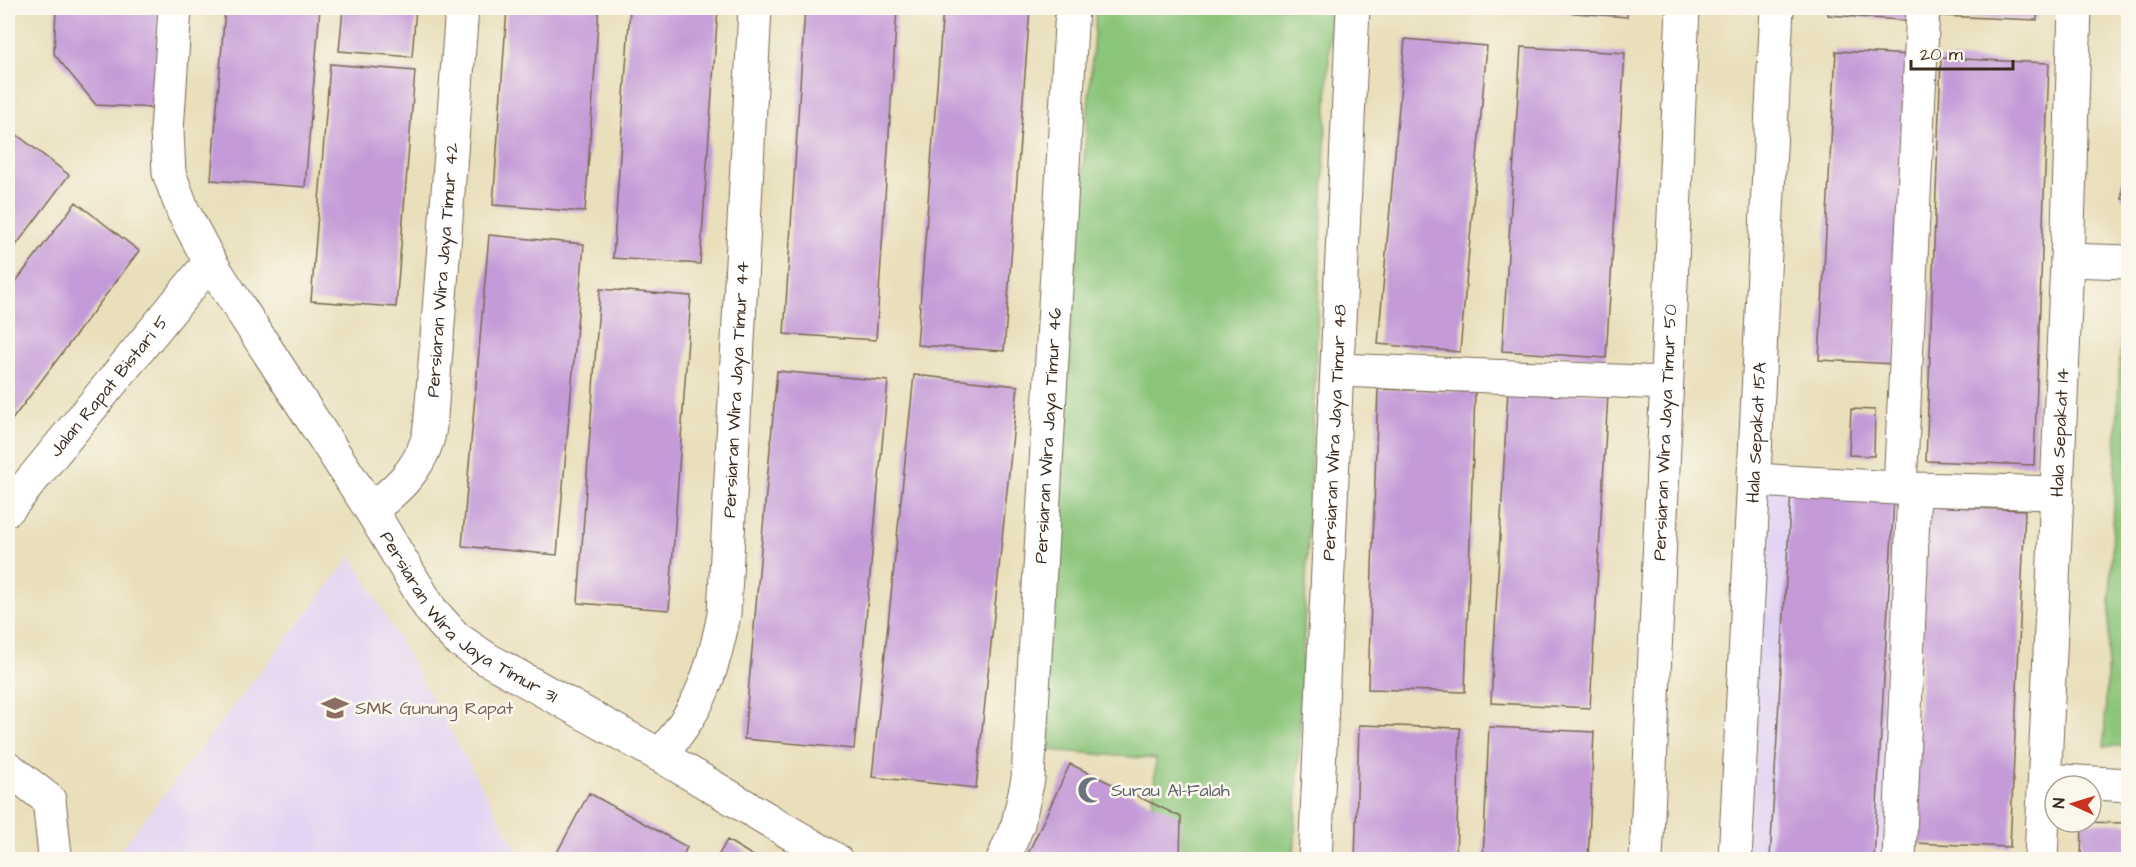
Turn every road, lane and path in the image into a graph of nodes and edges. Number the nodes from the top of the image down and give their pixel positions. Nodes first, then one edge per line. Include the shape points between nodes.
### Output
1 (175, 8) edge
2 (462, 8) edge
3 (755, 8) edge
4 (1072, 8) edge
5 (1353, 8) edge
6 (1683, 8) edge
7 (1777, 8) edge
8 (1923, 8) edge
9 (2075, 8) edge
10 (2067, 260) junction
11 (210, 262) junction
12 (2128, 262) edge
13 (1338, 370) junction
14 (1666, 383) junction
15 (1755, 480) junction
16 (1907, 488) junction
17 (2056, 493) junction
18 (8, 509) edge
19 (371, 510) junction
20 (661, 756) junction
21 (8, 768) edge
22 (2045, 774) edge
23 (2103, 783) edge
24 (2128, 784) edge
25 (2043, 833) edge
26 (53, 860) edge
27 (836, 860) edge
28 (1003, 860) edge
29 (1315, 860) edge
30 (1646, 860) edge
31 (1735, 860) edge
32 (1899, 860) edge
33 (2042, 860) edge

1 - 11 street, Persiaran Wira Jaya Timur 31 via 166,131 169,173 183,211
2 - 19 street, Persiaran Wira Jaya Timur 42 via 428,440 414,470
3 - 20 street, Persiaran Wira Jaya Timur 44 via 724,614 715,658 702,692
4 - 28 street, Persiaran Wira Jaya Timur 46 via 1028,779 1018,824
5 - 13 street, Persiaran Wira Jaya Timur 48
6 - 14 street, Persiaran Wira Jaya Timur 50
7 - 15 street, Hala Sepakat 15A
8 - 16 street
9 - 10 street, Hala Sepakat 14
10 - 12 street
10 - 17 street, Hala Sepakat 14
11 - 18 street, Jalan Rapat Bistari 5
11 - 19 street, Persiaran Wira Jaya Timur 31
13 - 14 street
13 - 29 street, Persiaran Wira Jaya Timur 48
14 - 30 street, Persiaran Wira Jaya Timur 50
15 - 16 street
15 - 31 street, Hala Sepakat 15A
16 - 17 street
16 - 32 street
17 - 22 street, Hala Sepakat 14
19 - 20 street, Persiaran Wira Jaya Timur 31 via 431,610 456,638
20 - 27 street, Persiaran Wira Jaya Timur 31
21 - 26 street via 49,800
23 - 24 street
25 - 33 street, Hala Sepakat 14

